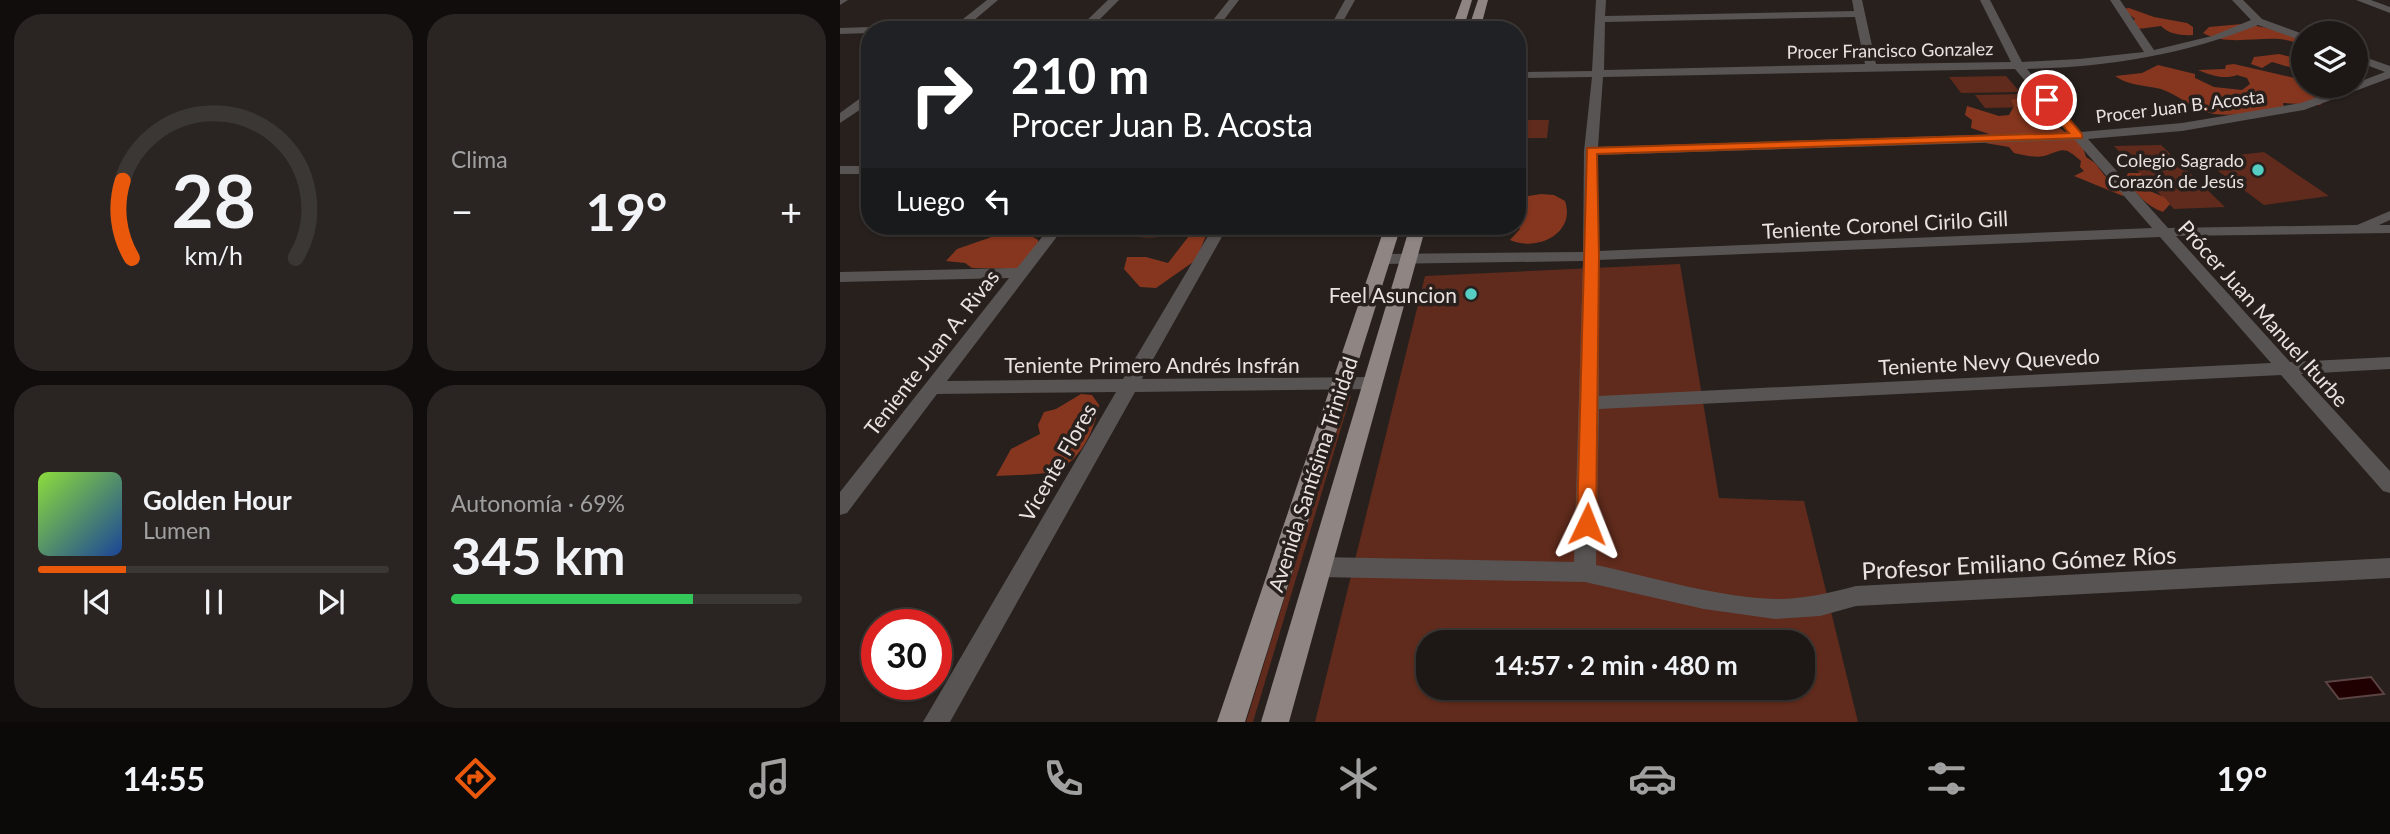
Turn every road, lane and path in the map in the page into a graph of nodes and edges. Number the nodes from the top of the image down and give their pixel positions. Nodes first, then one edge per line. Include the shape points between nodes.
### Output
1 (993, 0) edge
2 (1114, 0) edge
3 (1234, 0) edge
4 (1350, 0) edge
5 (1467, 0) edge
6 (1483, 0) edge
7 (1601, 0) edge
8 (1857, 0) edge
9 (1986, 0) edge
10 (2115, 0) edge
11 (2237, 0) edge
12 (2361, 0) edge
13 (2390, 10) edge
14 (1859, 13) junction
15 (1600, 19) junction
16 (965, 21) edge
17 (1092, 21) edge
18 (1218, 21) edge
19 (1338, 21) edge
20 (1460, 21) edge
21 (1477, 21) edge
22 (2258, 21) junction
23 (861, 30) edge
24 (840, 31) edge
25 (2291, 33) edge
26 (2151, 54) junction
27 (2368, 62) edge
28 (2017, 64) junction
29 (1871, 68) junction
30 (2390, 72) edge
31 (1526, 75) edge
32 (1598, 75) junction
33 (861, 103) edge
34 (840, 118) edge
35 (2078, 136) junction
36 (1591, 151) junction
37 (840, 170) edge
38 (861, 170) edge
39 (2390, 215) edge
40 (2390, 229) edge
41 (2354, 231) junction
42 (2164, 232) junction
43 (1051, 235) edge
44 (1216, 235) edge
45 (1390, 235) edge
46 (1415, 235) edge
47 (1592, 256) junction
48 (1409, 258) junction
49 (1382, 259) junction
50 (1020, 274) junction
51 (840, 277) edge
52 (2390, 363) edge
53 (2283, 367) junction
54 (1372, 383) junction
55 (1341, 386) junction
56 (932, 387) junction
57 (1126, 387) junction
58 (1590, 402) junction
59 (2390, 485) edge
60 (840, 507) edge
61 (1319, 568) junction
62 (2390, 568) edge
63 (1585, 572) junction
64 (936, 722) edge
65 (1231, 722) edge
66 (1275, 722) edge

1 - 16 street
2 - 17 street
3 - 18 street
4 - 19 street
5 - 20 main road
6 - 21 main road
7 - 15 street
8 - 14 street
9 - 28 street, Prócer Juan Manuel Iturbe
10 - 26 street
11 - 22 street
12 - 13 street
14 - 15 street
14 - 29 street
15 - 32 street
22 - 25 street
22 - 26 street, Procer Francisco Gonzalez via 2197,46
23 - 24 street
26 - 28 street, Procer Francisco Gonzalez
27 - 30 street
28 - 29 street, Procer Francisco Gonzalez
28 - 35 street, Prócer Juan Manuel Iturbe
29 - 32 street, Procer Francisco Gonzalez
30 - 35 street, Procer Juan B. Acosta via 2305,106 2248,118
31 - 32 street, Procer Francisco Gonzalez
32 - 36 street
33 - 34 street
35 - 36 street, Procer Juan B. Acosta
35 - 42 street, Prócer Juan Manuel Iturbe
36 - 47 street
37 - 38 street
39 - 41 street
40 - 41 street, Teniente Coronel Cirilo Gill
41 - 42 street, Teniente Coronel Cirilo Gill
42 - 47 street, Teniente Coronel Cirilo Gill
42 - 53 street, Prócer Juan Manuel Iturbe
43 - 50 street, Teniente Juan A. Rivas
44 - 57 street, Vicente Flores
45 - 49 main road, Avenida Santísima Trinidad
46 - 48 main road, Avenida Santísima Trinidad
47 - 48 street, Teniente Coronel Cirilo Gill
47 - 58 street
48 - 49 street, Teniente Coronel Cirilo Gill
48 - 54 main road, Avenida Santísima Trinidad
49 - 55 main road, Avenida Santísima Trinidad
50 - 51 street
50 - 56 street, Teniente Juan A. Rivas
52 - 53 street, Teniente Nevy Quevedo
53 - 58 street, Teniente Nevy Quevedo
53 - 59 street, Prócer Juan Manuel Iturbe
54 - 55 street, Teniente Primero Andrés Insfrán
54 - 61 main road, Avenida Santísima Trinidad
55 - 57 street, Teniente Primero Andrés Insfrán
55 - 65 main road, Avenida Santísima Trinidad
56 - 57 street, Teniente Primero Andrés Insfrán
56 - 60 street, Teniente Juan A. Rivas
57 - 64 street, Vicente Flores
58 - 63 street
61 - 63 street, Profesor Emiliano Gómez Ríos
61 - 66 main road, Avenida Santísima Trinidad
62 - 63 street, Profesor Emiliano Gómez Ríos via 1856,596 1820,606 1775,610

